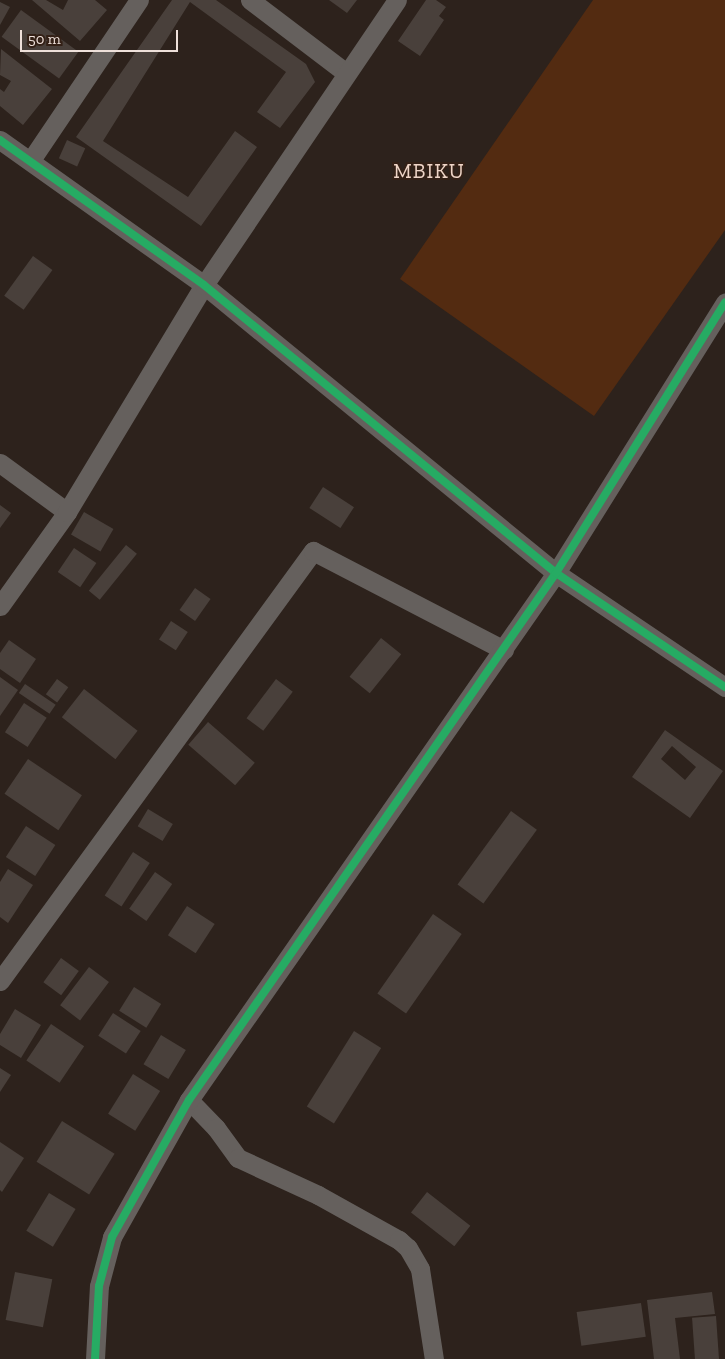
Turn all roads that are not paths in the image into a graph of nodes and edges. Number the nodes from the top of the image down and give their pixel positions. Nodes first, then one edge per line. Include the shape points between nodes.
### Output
1 (139, 0) edge
2 (250, 0) edge
3 (397, 0) edge
4 (346, 72) junction
5 (0, 140) edge
6 (31, 160) junction
7 (204, 285) junction
8 (725, 303) edge
9 (0, 463) edge
10 (67, 512) junction
11 (556, 573) junction
12 (0, 606) edge
13 (504, 650) junction
14 (725, 687) edge
15 (0, 981) edge
16 (188, 1100) junction
17 (95, 1359) edge
18 (434, 1359) edge

1 - 6 street
2 - 4 street
3 - 4 street
4 - 7 street
5 - 6 street
6 - 7 street
7 - 10 street
7 - 11 street
8 - 11 street
9 - 10 street
10 - 12 street
11 - 13 street
11 - 14 street
13 - 15 street via 313,551
13 - 16 street
16 - 17 street via 112,1237 99,1286
16 - 18 street via 216,1128 238,1158 318,1195 408,1248 420,1269

